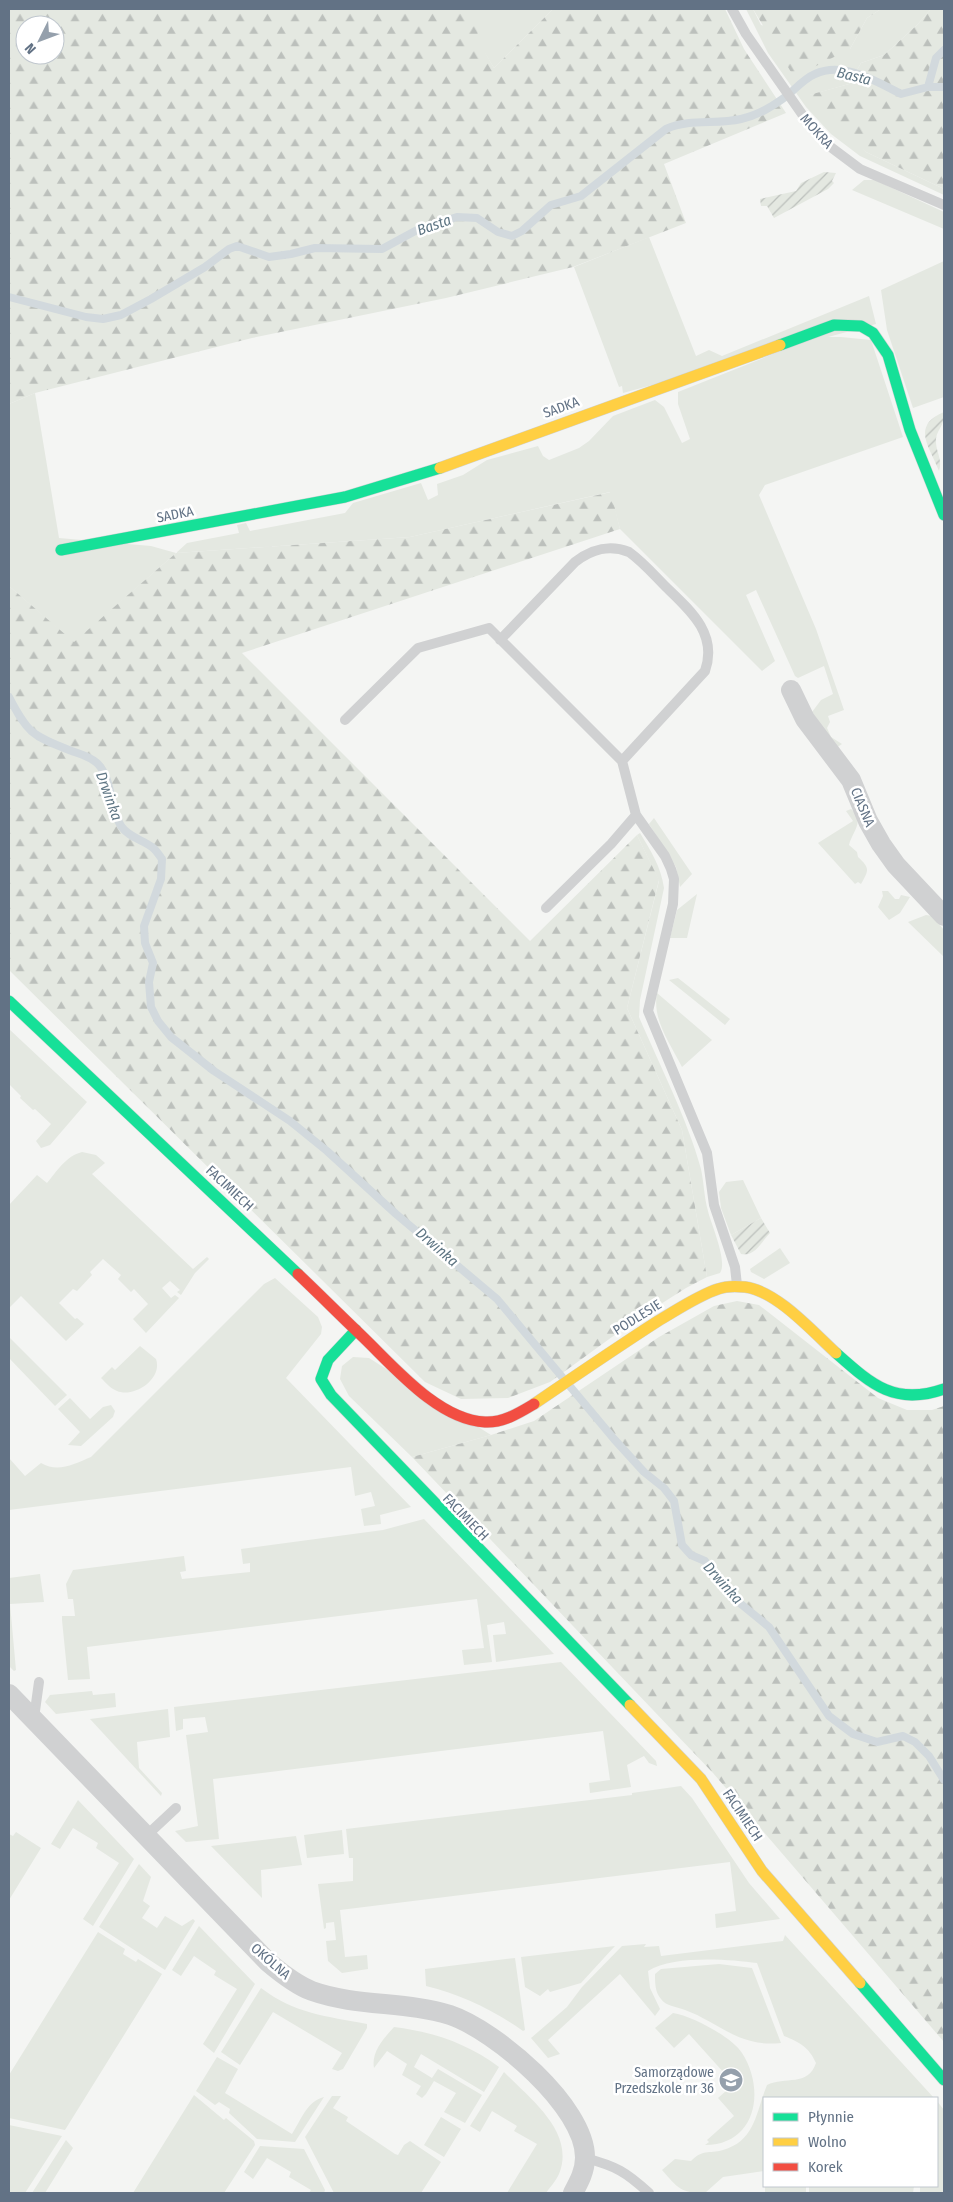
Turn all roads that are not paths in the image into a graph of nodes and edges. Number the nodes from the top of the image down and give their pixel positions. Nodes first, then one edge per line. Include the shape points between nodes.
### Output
1 (732, 9) edge
2 (944, 205) edge
3 (944, 515) edge
4 (61, 550) dead end
5 (500, 640) junction
6 (791, 690) dead end
7 (345, 720) dead end
8 (622, 761) junction
9 (636, 815) junction
10 (546, 908) dead end
11 (944, 916) edge
12 (9, 1001) edge
13 (737, 1285) junction
14 (356, 1330) junction
15 (944, 1389) edge
16 (39, 1682) dead end
17 (9, 1694) edge
18 (34, 1718) junction
19 (176, 1808) dead end
20 (146, 1836) junction
21 (944, 2080) edge
22 (585, 2158) junction
23 (573, 2193) edge
24 (649, 2193) edge

1 - 2 lane, MOKRA via 811,127 828,145 860,169
3 - 4 street, SADKA via 919,454 881,340 871,330 847,323 374,490
5 - 7 lane via 489,628 418,648
5 - 8 lane
5 - 8 lane via 575,562 601,548 629,552 688,608 708,642 710,652 705,671
6 - 11 street, CIASNA via 806,719 852,780 881,844 896,865
8 - 9 lane
9 - 10 lane
9 - 13 lane via 665,856 674,879 673,904 648,1011 707,1153 714,1205 735,1267
12 - 14 street, FACIMIECH
13 - 14 street, PODLESIE via 713,1290 697,1298 542,1398 499,1421 468,1419 431,1400
13 - 15 street via 771,1298 884,1390 900,1396 914,1396
14 - 21 street, FACIMIECH via 328,1360 322,1379 331,1395 701,1780 762,1871
16 - 18 lane
17 - 18 street, OKÓLNA
18 - 20 street, OKÓLNA
19 - 20 lane
20 - 22 street, OKÓLNA via 286,1977 311,1990 339,1998 427,2009 452,2016 488,2034 525,2063 557,2097 575,2121 582,2137
22 - 23 street, OKÓLNA via 582,2177
22 - 24 lane via 613,2166

